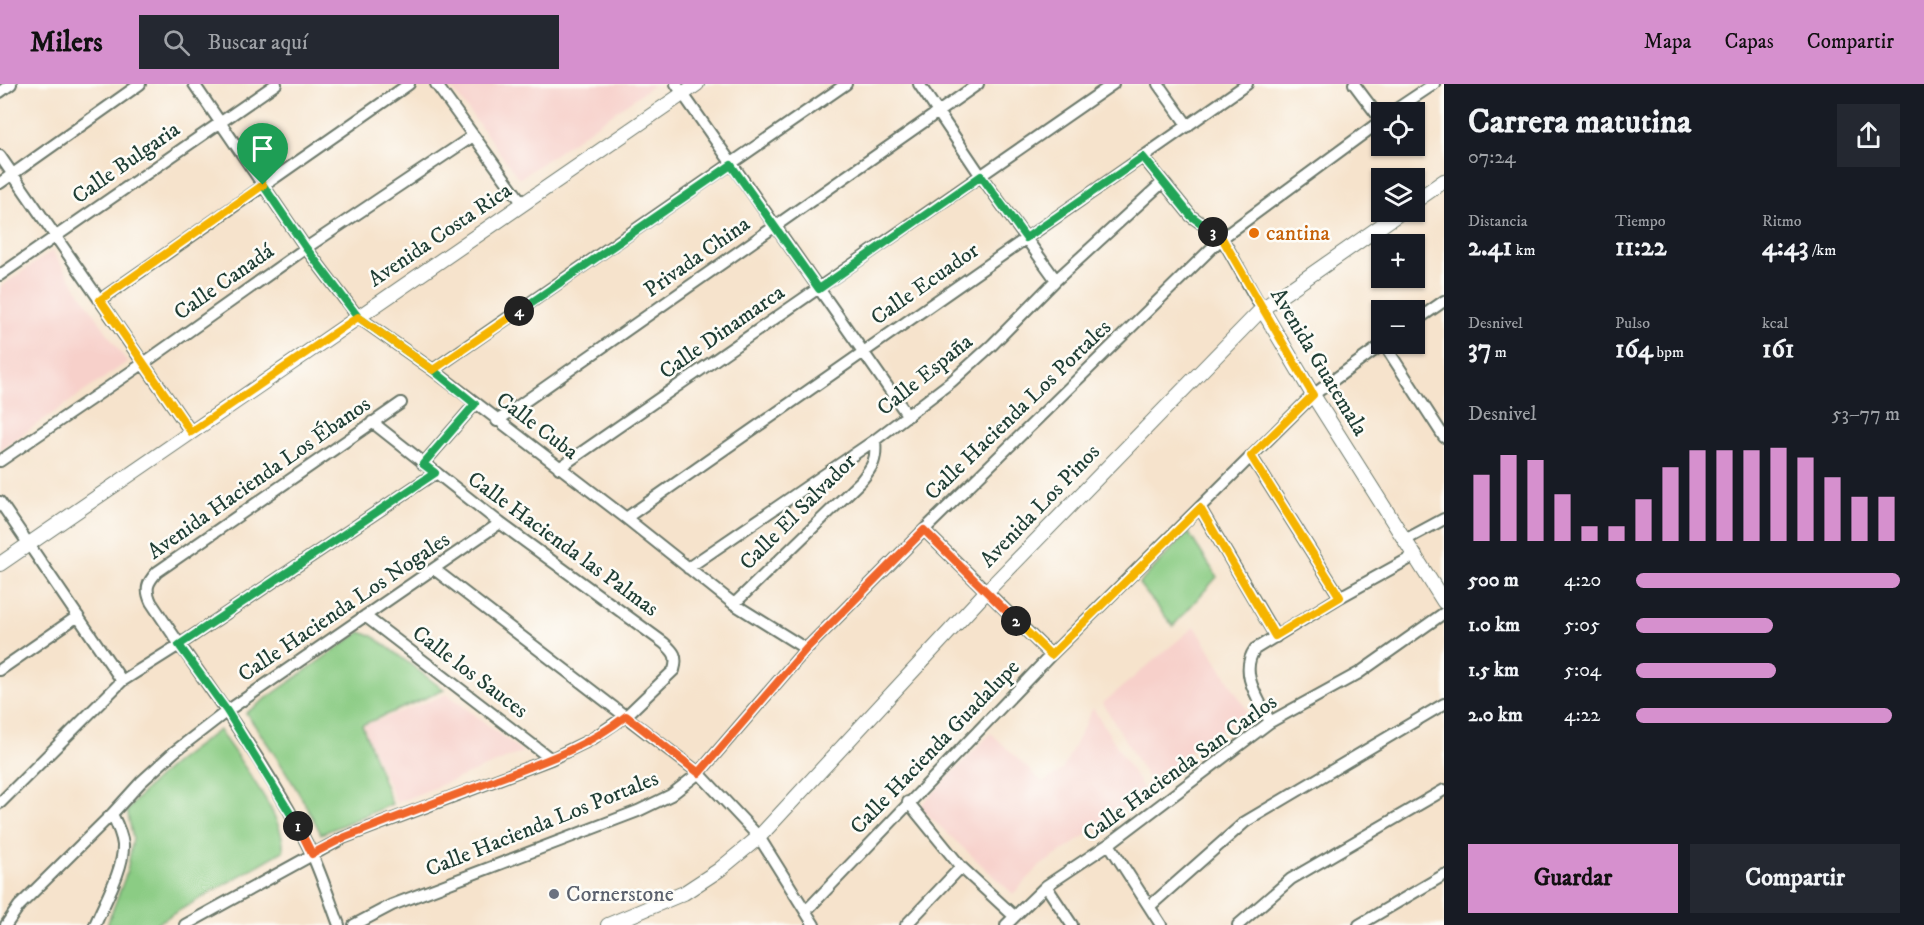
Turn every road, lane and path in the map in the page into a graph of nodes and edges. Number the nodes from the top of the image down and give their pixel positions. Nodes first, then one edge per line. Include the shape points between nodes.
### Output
1 (11, 84) edge
2 (140, 84) edge
3 (194, 84) edge
4 (276, 84) edge
5 (409, 84) edge
6 (436, 84) edge
7 (697, 84) edge
8 (846, 84) edge
9 (919, 84) edge
10 (978, 84) edge
11 (1113, 84) edge
12 (1158, 84) edge
13 (1247, 84) edge
14 (1354, 84) edge
15 (1434, 84) edge
16 (680, 89) edge
17 (0, 92) edge
18 (1407, 102) edge
19 (1371, 107) edge
20 (938, 111) junction
21 (220, 121) junction
22 (1188, 126) junction
23 (1371, 127) edge
24 (473, 136) junction
25 (0, 156) edge
26 (1143, 157) junction
27 (731, 165) junction
28 (12, 174) junction
29 (981, 176) junction
30 (1444, 181) edge
31 (1163, 182) junction
32 (0, 183) edge
33 (263, 185) junction
34 (1425, 194) edge
35 (523, 204) junction
36 (1387, 222) edge
37 (775, 226) junction
38 (56, 237) junction
39 (1026, 238) junction
40 (1222, 238) junction
41 (306, 248) junction
42 (0, 275) edge
43 (1056, 280) junction
44 (819, 289) junction
45 (100, 300) junction
46 (1444, 301) edge
47 (1262, 309) junction
48 (1425, 314) edge
49 (358, 317) junction
50 (863, 352) junction
51 (1371, 353) edge
52 (1390, 354) edge
53 (144, 363) junction
54 (433, 370) junction
55 (1313, 395) junction
56 (401, 403) dead end
57 (475, 404) junction
58 (908, 416) junction
59 (497, 421) junction
60 (372, 423) junction
61 (191, 432) junction
62 (1444, 437) edge
63 (875, 440) junction
64 (1251, 456) junction
65 (0, 461) edge
66 (423, 464) junction
67 (559, 468) junction
68 (435, 473) junction
69 (0, 502) edge
70 (1200, 508) junction
71 (626, 518) junction
72 (1444, 519) edge
73 (500, 523) junction
74 (924, 530) junction
75 (1405, 540) junction
76 (29, 544) junction
77 (1416, 555) junction
78 (0, 564) edge
79 (688, 568) junction
80 (434, 569) junction
81 (986, 592) junction
82 (1340, 597) junction
83 (1444, 602) edge
84 (734, 604) junction
85 (1444, 613) edge
86 (78, 616) junction
87 (365, 616) junction
88 (1275, 636) junction
89 (179, 645) junction
90 (806, 649) junction
91 (1051, 655) junction
92 (0, 670) edge
93 (122, 681) junction
94 (1444, 704) edge
95 (227, 711) junction
96 (626, 716) junction
97 (1270, 722) junction
98 (551, 759) junction
99 (699, 773) junction
100 (1444, 790) edge
101 (908, 802) junction
102 (0, 803) edge
103 (112, 814) junction
104 (759, 837) junction
105 (1109, 844) junction
106 (312, 854) junction
107 (961, 867) junction
108 (1444, 875) edge
109 (1046, 886) junction
110 (1150, 906) junction
111 (806, 911) junction
112 (1010, 921) edge
113 (6, 925) edge
114 (95, 925) edge
115 (185, 925) edge
116 (339, 925) edge
117 (354, 925) edge
118 (608, 925) edge
119 (814, 925) edge
120 (906, 925) edge
121 (1072, 925) edge
122 (1161, 925) edge
123 (1238, 925) edge
124 (1359, 925) edge

1 - 17 street
2 - 28 street
3 - 21 street, Calle Cuba
4 - 21 street, Calle Bulgaria
5 - 33 street
6 - 24 street
7 - 16 street, Avenida Costa Rica
8 - 27 street
9 - 20 street
10 - 20 street, Privada China
11 - 29 street, Calle Dinamarca
12 - 22 street
13 - 22 street, Calle Ecuador
14 - 19 street
15 - 18 street
16 - 27 street
16 - 35 street, Avenida Costa Rica
20 - 29 street
20 - 37 street, Privada China
21 - 33 street, Calle Cuba
21 - 38 street, Calle Bulgaria
22 - 26 street, Calle Ecuador
23 - 40 street, Calle Hacienda Los Portales
24 - 35 street
24 - 41 street, Calle Canadá
25 - 28 street
26 - 31 street, Avenida Guatemala
26 - 39 street, Calle Ecuador
27 - 37 street
27 - 54 street
28 - 32 street
28 - 38 street
29 - 39 street
29 - 44 street, Calle Dinamarca
30 - 34 street
31 - 40 street, Avenida Guatemala via 1191,216
31 - 43 street, Calle España
33 - 41 street, Calle Cuba
33 - 45 street
35 - 49 street, Avenida Costa Rica
36 - 47 street, Avenida Los Pinos
37 - 44 street
37 - 59 street, Privada China
38 - 42 street, Calle Bulgaria
38 - 45 street
39 - 43 street
39 - 50 street, Calle Ecuador
40 - 47 street, Avenida Guatemala
40 - 74 street, Calle Hacienda Los Portales
41 - 49 street, Calle Cuba
41 - 53 street, Calle Canadá
43 - 58 street, Calle España via 992,345
44 - 50 street
44 - 67 street, Calle Dinamarca
45 - 53 street
46 - 48 street
47 - 55 street, Avenida Guatemala
47 - 81 street, Avenida Los Pinos
49 - 54 street, Calle Cuba
49 - 61 street, Avenida Costa Rica
50 - 58 street
50 - 71 street, Calle Ecuador
51 - 55 street, Calle Hacienda Guadalupe
52 - 62 street
53 - 61 street
53 - 65 street, Calle Canadá
54 - 57 street, Calle Cuba
55 - 64 street, Calle Hacienda Guadalupe
55 - 75 street, Avenida Guatemala
56 - 60 street, Avenida Hacienda Los Ébanos
57 - 59 street, Calle Cuba
57 - 66 street
58 - 63 street, Calle España
59 - 67 street, Calle Cuba
60 - 66 street, Calle Hacienda las Palmas
60 - 89 street, Avenida Hacienda Los Ébanos via 149,581 146,591 151,602
61 - 76 street, Avenida Costa Rica
63 - 79 street, Calle España
63 - 84 street, Calle El Salvador via 872,467 861,482
64 - 70 street, Calle Hacienda Guadalupe
64 - 82 street
66 - 68 street, Calle Hacienda las Palmas
67 - 71 street, Calle Cuba
68 - 73 street, Calle Hacienda las Palmas
68 - 89 street
69 - 76 street
70 - 88 street
70 - 91 street, Calle Hacienda Guadalupe
71 - 79 street, Calle Cuba
72 - 75 street
73 - 80 street, Calle Hacienda Los Nogales
73 - 96 street, Calle Hacienda las Palmas via 674,652 674,670
74 - 81 street
74 - 90 street, Calle Hacienda Los Portales
75 - 77 street, Avenida Guatemala
76 - 78 street, Avenida Costa Rica
76 - 86 street
77 - 82 street
77 - 83 street, Avenida Guatemala
79 - 84 street, Calle Cuba
80 - 87 street, Calle Hacienda Los Nogales
80 - 96 street
81 - 91 street
81 - 104 street, Avenida Los Pinos
82 - 88 street
84 - 90 street, Calle Cuba
85 - 97 street, Calle Hacienda San Carlos via 1359,672
86 - 92 street
86 - 93 street
87 - 95 street, Calle Hacienda Los Nogales
87 - 98 street, Calle los Sauces
88 - 97 street via 1255,650 1248,659 1247,670
89 - 93 street
89 - 95 street
90 - 99 street, Calle Hacienda Los Portales
91 - 101 street, Calle Hacienda Guadalupe
93 - 102 street
94 - 110 street via 1245,822
95 - 103 street, Calle Hacienda Los Nogales via 174,752
95 - 106 street
96 - 98 street via 612,728
96 - 99 street
97 - 105 street, Calle Hacienda San Carlos
98 - 106 street via 343,838
99 - 104 street
99 - 117 street, Calle Hacienda Los Portales via 670,795 638,811 392,905
100 - 123 street via 1291,879
101 - 107 street
101 - 111 street, Calle Hacienda Guadalupe
103 - 113 street, Calle Hacienda Los Nogales via 19,906
103 - 114 street via 123,846
104 - 111 street
104 - 118 street, Avenida Los Pinos via 684,893
105 - 109 street, Calle Hacienda San Carlos
105 - 110 street
106 - 115 street
106 - 116 street
107 - 112 street
107 - 120 street
108 - 124 street
109 - 112 street, Calle Hacienda San Carlos
109 - 121 street
110 - 122 street
111 - 119 street

